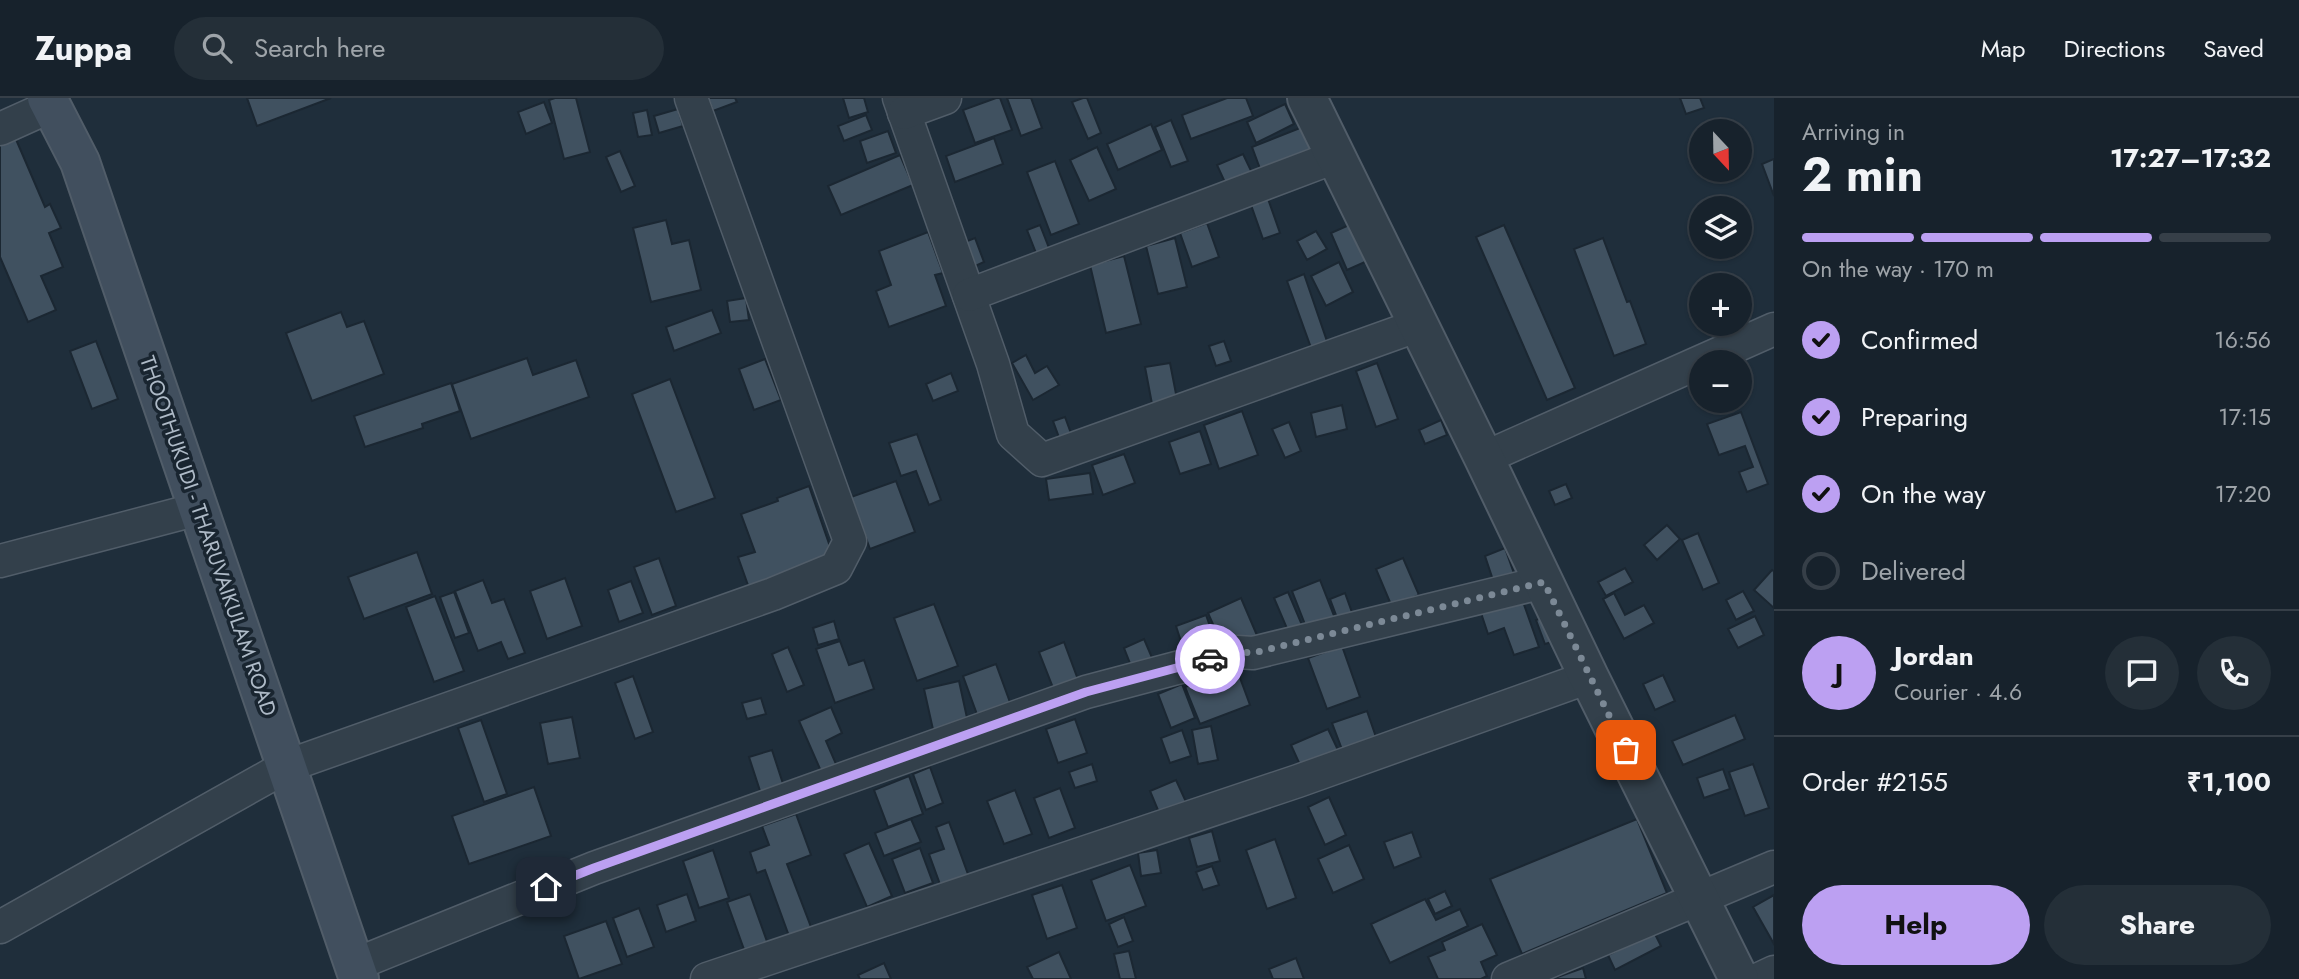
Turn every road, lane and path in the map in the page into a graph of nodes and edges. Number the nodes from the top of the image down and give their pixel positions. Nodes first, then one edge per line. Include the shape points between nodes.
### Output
1 (691, 98) edge
2 (945, 98) edge
3 (1307, 98) edge
4 (49, 102) edge
5 (902, 105) edge
6 (0, 129) edge
7 (1335, 158) junction
8 (969, 295) junction
9 (1419, 325) junction
10 (1774, 329) edge
11 (1484, 458) junction
12 (198, 509) junction
13 (0, 561) edge
14 (1544, 582) junction
15 (1589, 677) junction
16 (287, 766) junction
17 (1774, 867) edge
18 (1701, 898) junction
19 (0, 927) edge
20 (357, 972) edge
21 (1774, 972) edge
22 (707, 979) edge
23 (1508, 979) edge
24 (1739, 979) edge
25 (1759, 979) edge

1 - 16 street via 843,555 773,594
2 - 5 street
3 - 7 street
4 - 6 street
4 - 12 main road, THOOTHUKUDI - THARUVAIKULAM ROAD via 80,162
5 - 8 street
7 - 8 street
7 - 9 street
8 - 9 street via 1013,434 1042,460
9 - 11 street
10 - 11 street
11 - 14 street
12 - 13 street
12 - 16 main road, THOOTHUKUDI - THARUVAIKULAM ROAD
14 - 15 street
14 - 20 street via 1253,653 1237,652 1086,692 594,868
15 - 18 street
15 - 22 street via 1298,781
16 - 19 street
16 - 20 main road, THOOTHUKUDI - THARUVAIKULAM ROAD
17 - 18 street
18 - 23 street
18 - 24 street
21 - 25 street

